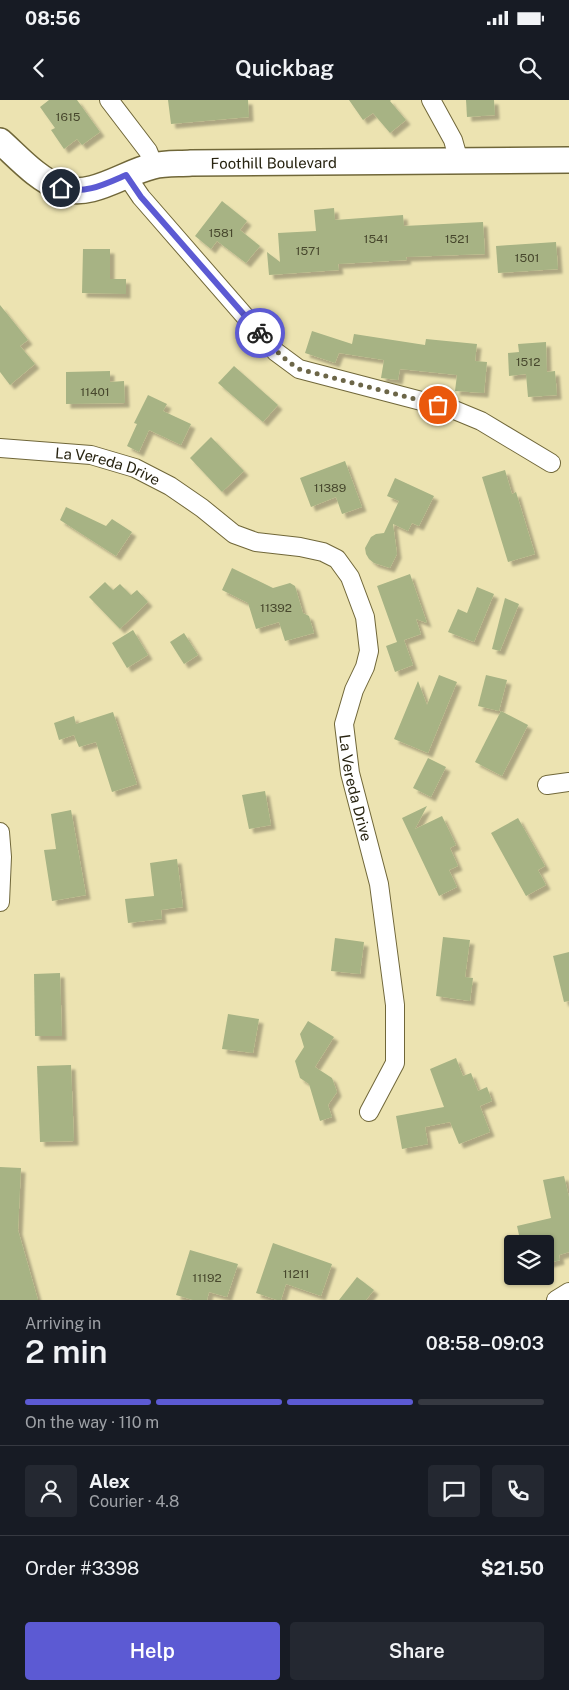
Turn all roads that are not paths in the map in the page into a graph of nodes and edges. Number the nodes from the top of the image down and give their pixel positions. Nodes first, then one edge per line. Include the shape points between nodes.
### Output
1 (109, 100) edge
2 (431, 100) edge
3 (0, 141) edge
4 (569, 160) edge
5 (459, 161) junction
6 (154, 166) junction
7 (126, 175) junction
8 (0, 448) edge
9 (551, 463) dead end
10 (569, 782) edge
11 (547, 786) dead end
12 (0, 832) edge
13 (0, 902) edge
14 (369, 1112) dead end
15 (569, 1292) edge
16 (556, 1300) edge

1 - 6 street via 148,151
2 - 5 street via 454,140
3 - 7 street, Foothill Boulevard via 37,174 61,188 86,190
4 - 5 street, Foothill Boulevard
5 - 6 street, Foothill Boulevard
6 - 7 street, Foothill Boulevard
7 - 9 street via 141,197 288,362 299,369 452,409
8 - 14 street, La Vereda Drive via 91,456 135,468 170,486 234,534 256,542 322,552 337,559 350,577 366,618 369,651 344,724 350,773 379,884 395,1005 395,1063
10 - 11 street
12 - 13 street
15 - 16 street

